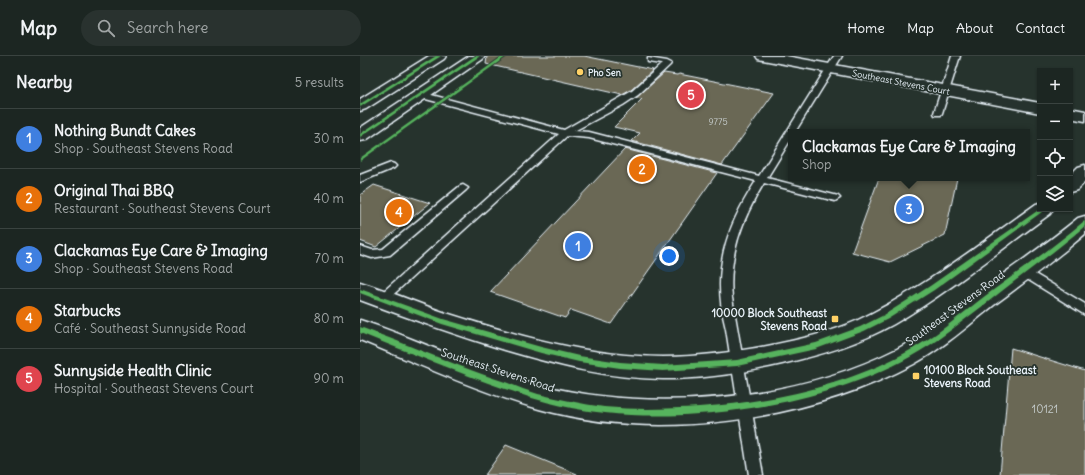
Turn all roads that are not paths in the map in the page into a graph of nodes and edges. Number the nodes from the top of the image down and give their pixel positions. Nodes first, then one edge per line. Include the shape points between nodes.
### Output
1 (439, 56) edge
2 (478, 56) edge
3 (656, 56) edge
4 (763, 56) edge
5 (956, 56) edge
6 (834, 62) edge
7 (945, 90) junction
8 (420, 95) junction
9 (360, 106) edge
10 (1037, 107) edge
11 (938, 113) dead end
12 (1073, 114) edge
13 (1085, 116) edge
14 (793, 129) edge
15 (565, 133) junction
16 (360, 136) edge
17 (788, 137) edge
18 (391, 166) dead end
19 (1085, 171) edge
20 (762, 179) junction
21 (360, 180) edge
22 (1073, 183) edge
23 (463, 188) dead end
24 (836, 198) dead end
25 (1039, 212) edge
26 (1085, 223) edge
27 (360, 250) edge
28 (1023, 271) junction
29 (370, 295) edge
30 (1085, 310) edge
31 (360, 330) edge
32 (737, 363) junction
33 (745, 406) junction
34 (756, 475) edge

1 - 9 main road
2 - 8 main road
3 - 15 lane via 651,60 667,63 635,93
4 - 6 main road, Southeast Stevens Court
5 - 7 lane
6 - 7 main road, Southeast Stevens Court
6 - 14 lane
7 - 10 main road, Southeast Stevens Court
7 - 11 lane
8 - 15 lane
8 - 16 main road
12 - 13 main road
15 - 20 lane via 589,135
15 - 29 lane
17 - 20 lane
18 - 21 lane
19 - 22 main road
20 - 24 lane
20 - 32 lane via 737,225 727,261 727,312
23 - 27 lane via 386,252 372,254
25 - 32 main road via 932,288 886,317 816,346
26 - 28 main road, Southeast Stevens Road
28 - 30 lane
28 - 33 main road, Southeast Stevens Road via 936,337 906,356 866,375 815,391
29 - 32 main road via 442,321 579,359 663,368
31 - 33 main road, Southeast Stevens Road via 536,396 604,410 673,412
32 - 33 lane
33 - 34 lane

